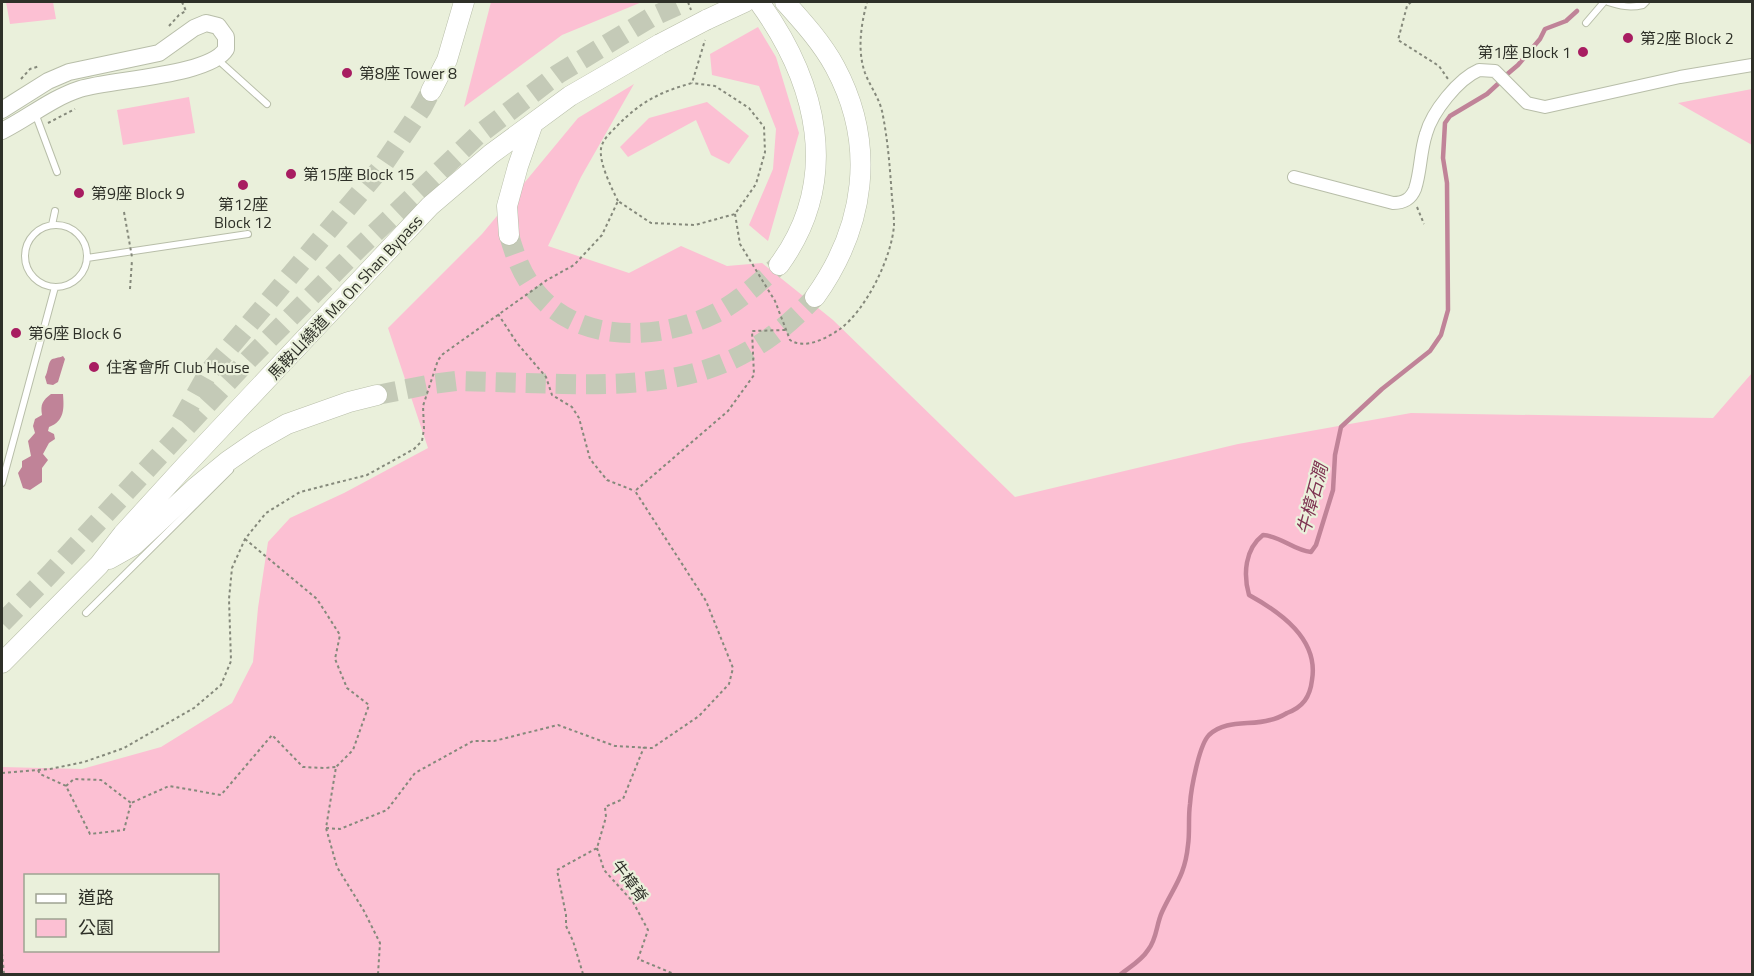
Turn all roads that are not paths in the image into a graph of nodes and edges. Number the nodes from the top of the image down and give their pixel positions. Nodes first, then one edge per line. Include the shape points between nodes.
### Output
1 (464, 2) edge
2 (745, 2) edge
3 (759, 2) edge
4 (785, 2) edge
5 (1606, 2) edge
6 (1646, 2) edge
7 (1586, 23) dead end
8 (216, 59) junction
9 (1752, 65) edge
10 (431, 92) tunnel mouth
11 (19, 99) junction
12 (267, 104) dead end
13 (2, 110) edge
14 (35, 112) junction
15 (533, 123) junction
16 (2, 130) edge
17 (57, 172) dead end
18 (1294, 177) dead end
19 (55, 211) dead end
20 (52, 225) junction
21 (248, 234) dead end
22 (508, 235) tunnel mouth
23 (87, 258) junction
24 (779, 265) tunnel mouth
25 (55, 287) junction
26 (814, 297) tunnel mouth
27 (377, 395) tunnel mouth
28 (242, 451) junction
29 (2, 483) edge
30 (141, 526) junction
31 (86, 613) dead end
32 (2, 663) edge

1 - 10 main road via 447,60
2 - 15 main road, 馬鞍山繞道 Ma On Shan Bypass, bridge via 660,44 570,96
3 - 24 main road via 794,62 817,138 809,206 800,231
4 - 26 main road via 835,66 850,101 859,137 861,175 855,215 839,258
5 - 6 lane via 1632,7
5 - 7 lane
8 - 11 street via 226,49 224,27 206,23 191,26 159,53 69,72
8 - 12 lane
8 - 14 street via 173,72 79,89
9 - 18 street via 1680,76 1545,107 1527,104 1497,73 1484,69 1456,88 1434,116 1426,132 1418,181 1412,196 1400,203
11 - 13 street
11 - 14 street via 31,104
14 - 16 street
14 - 17 lane
15 - 22 main road via 507,206
15 - 30 main road, 馬鞍山繞道 Ma On Shan Bypass via 430,206
19 - 20 lane
20 - 23 lane via 73,230 81,238
20 - 25 lane via 34,234 28,242 25,262 36,280
21 - 23 lane
23 - 25 lane via 73,282
25 - 29 lane
27 - 28 main road via 287,424
28 - 30 main road
28 - 31 lane via 228,473
30 - 32 main road via 134,545 99,565

